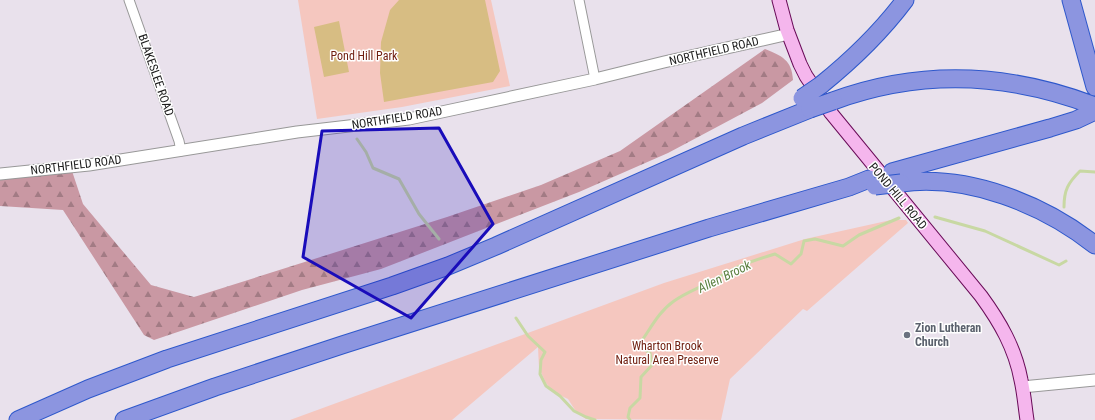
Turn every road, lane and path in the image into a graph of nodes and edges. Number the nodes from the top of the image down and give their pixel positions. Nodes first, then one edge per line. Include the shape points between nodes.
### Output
1 (129, 0) edge
2 (579, 0) edge
3 (779, 0) edge
4 (905, 0) edge
5 (1071, 0) edge
6 (789, 34) junction
7 (595, 79) junction
8 (1095, 87) edge
9 (806, 104) junction
10 (1095, 106) edge
11 (1095, 111) edge
12 (181, 151) junction
13 (0, 174) edge
14 (897, 178) junction
15 (1095, 245) edge
16 (1095, 380) edge
17 (1022, 387) junction
18 (18, 420) edge
19 (124, 420) edge
20 (1027, 420) edge

1 - 12 street, BLAKESLEE ROAD
2 - 7 street
3 - 6 main road, POND HILL ROAD
4 - 9 highway, bridge via 872,39 821,84
5 - 8 highway
6 - 7 street, NORTHFIELD ROAD
6 - 17 main road, POND HILL ROAD via 806,76 831,114 989,307 1010,344
7 - 12 street, NORTHFIELD ROAD via 409,119 297,132
9 - 10 highway, bridge via 833,101 890,85 942,79 999,81 1031,86
9 - 18 highway via 743,136 448,266 167,359 88,389
11 - 14 highway via 1076,120
12 - 13 street, NORTHFIELD ROAD via 89,165
14 - 15 highway via 977,188 1007,196 1054,217
14 - 19 highway, bridge via 849,187 709,228 342,345
16 - 17 street
17 - 20 main road, POND HILL ROAD

